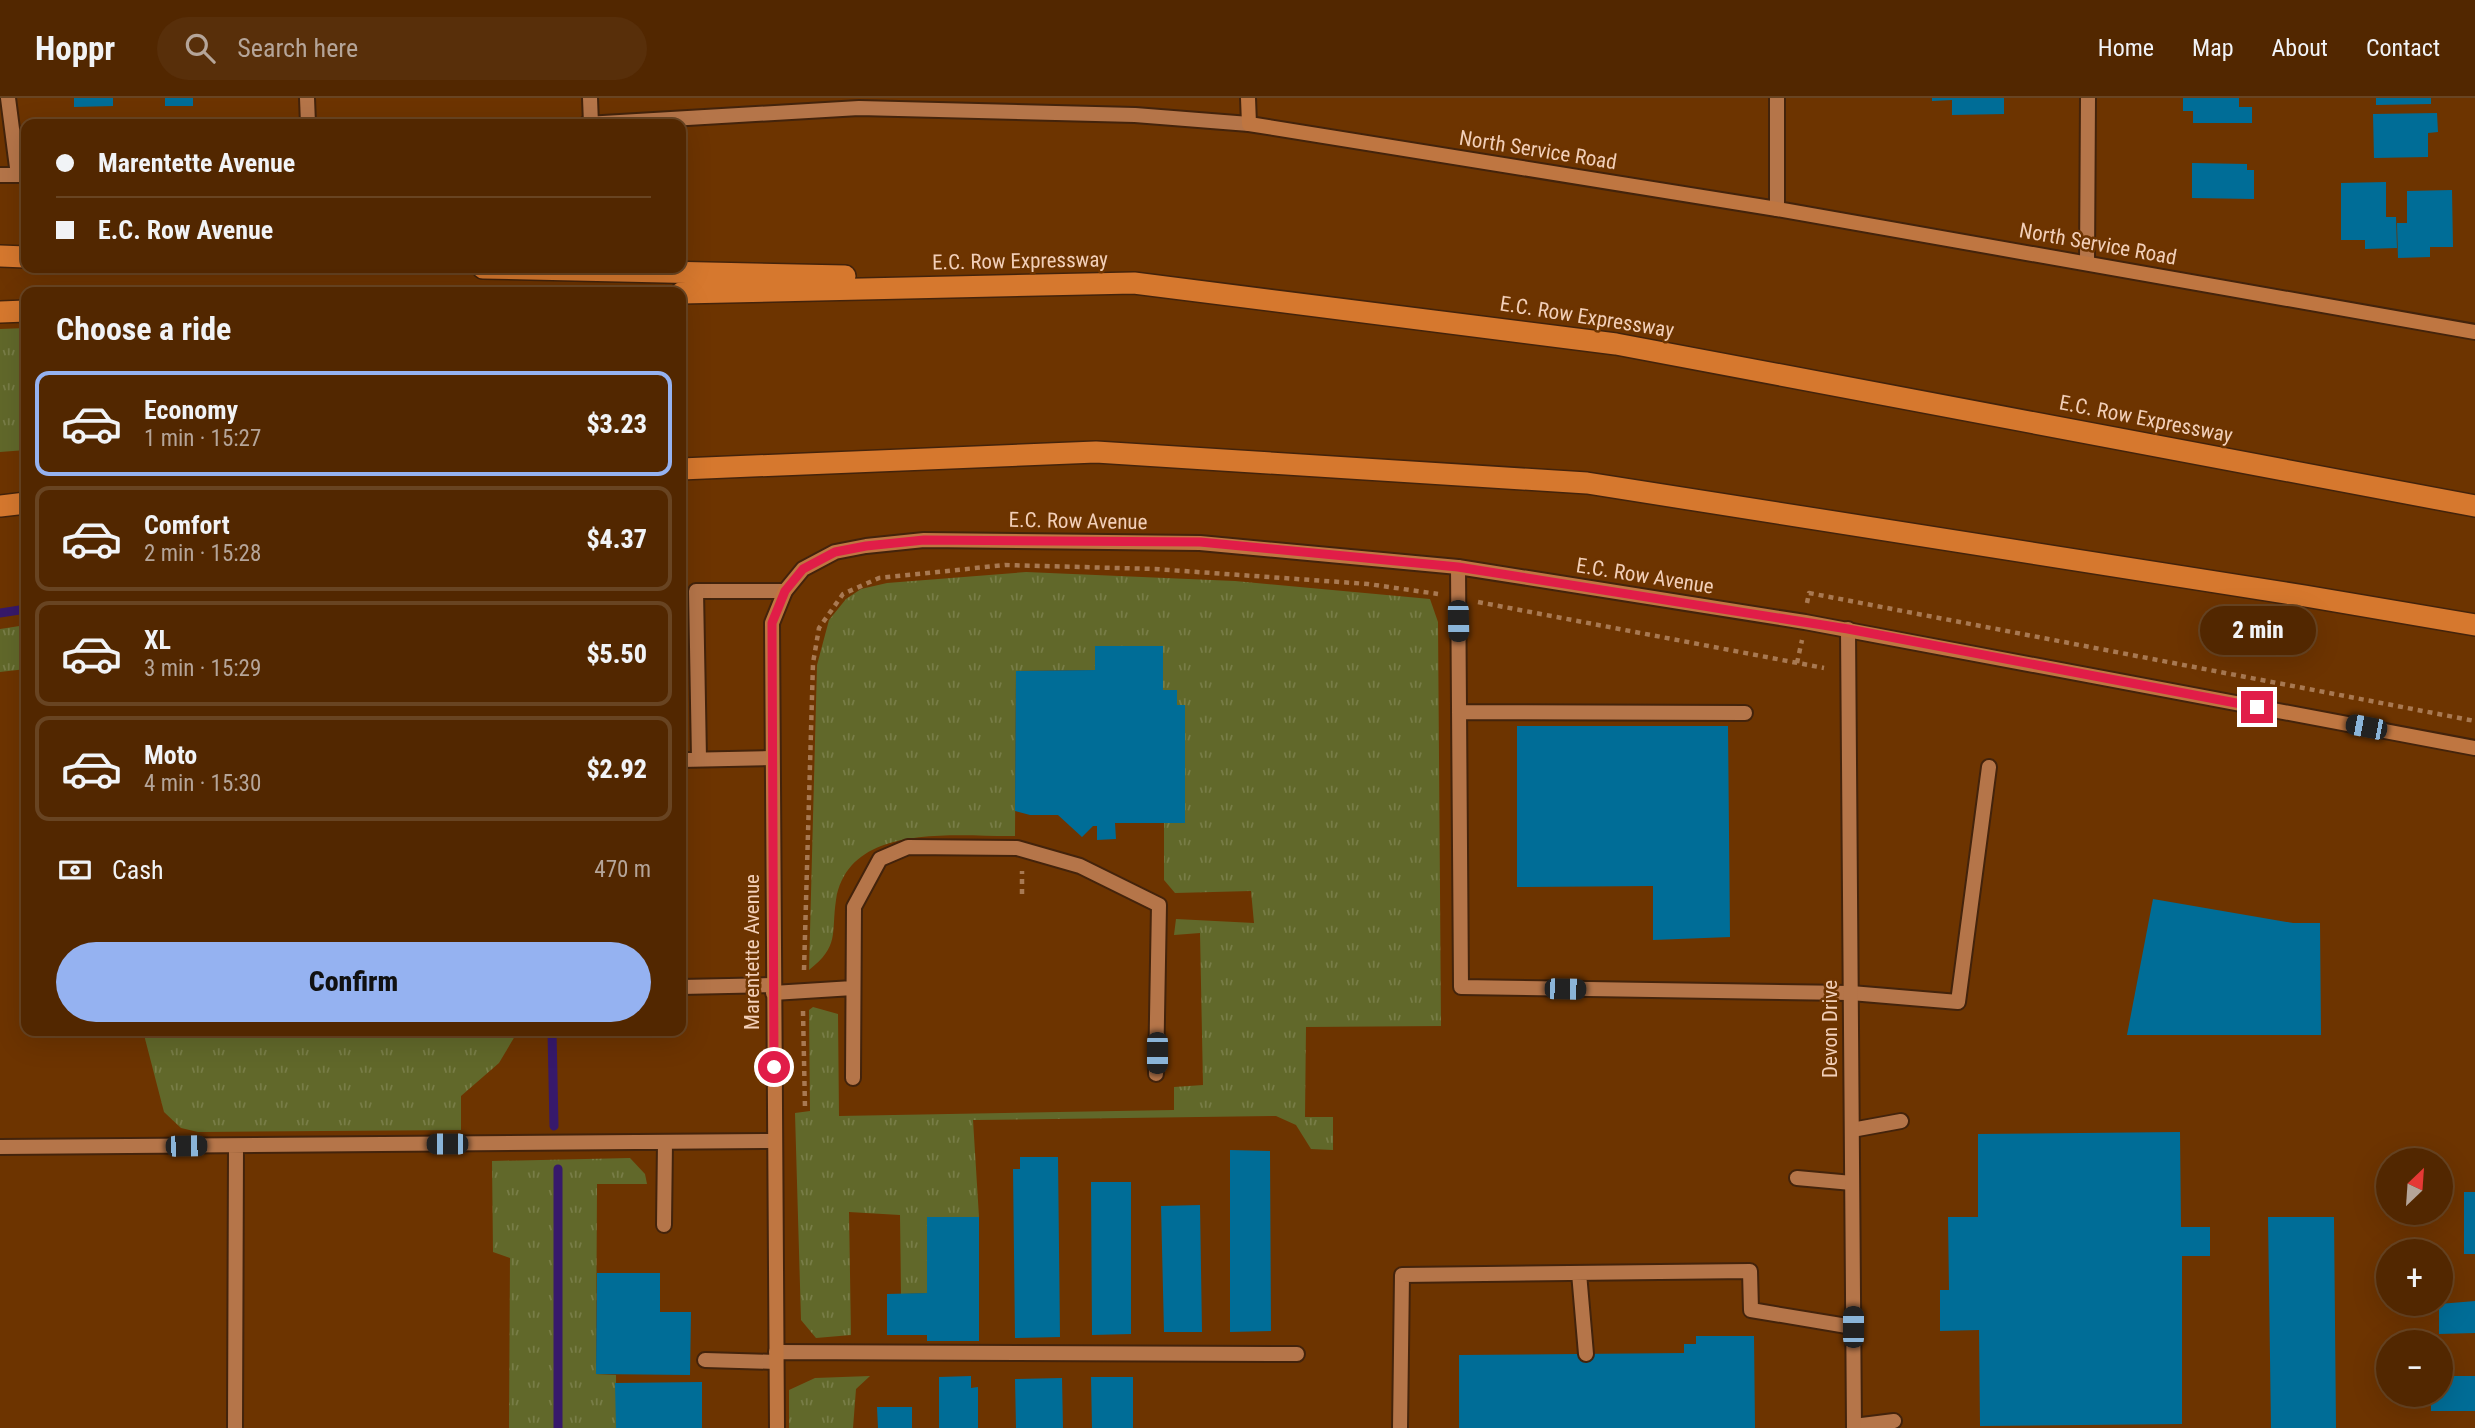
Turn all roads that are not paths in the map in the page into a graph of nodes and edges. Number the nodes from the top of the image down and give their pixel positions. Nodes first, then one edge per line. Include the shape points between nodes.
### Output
1 (8, 98) edge
2 (307, 98) edge
3 (590, 98) edge
4 (1248, 98) edge
5 (1777, 98) edge
6 (2088, 98) edge
7 (810, 104) edge
8 (307, 119) edge
9 (588, 119) edge
10 (644, 119) edge
11 (1249, 124) junction
12 (21, 170) edge
13 (0, 175) edge
14 (21, 175) edge
15 (1777, 209) junction
16 (0, 256) edge
17 (21, 257) edge
18 (2088, 263) junction
19 (686, 273) edge
20 (1134, 283) junction
21 (686, 293) edge
22 (21, 311) edge
23 (0, 312) edge
24 (2475, 332) edge
25 (686, 469) edge
26 (21, 496) edge
27 (0, 497) edge
28 (21, 504) edge
29 (0, 506) edge
30 (2475, 506) edge
31 (1458, 567) junction
32 (803, 569) joint
33 (785, 591) junction
34 (2475, 625) edge
35 (1848, 629) junction
36 (1459, 712) junction
37 (1745, 713) dead end
38 (2475, 748) edge
39 (772, 758) junction
40 (699, 759) junction
41 (686, 760) edge
42 (1989, 767) dead end
43 (686, 987) edge
44 (853, 988) junction
45 (773, 989) junction
46 (1851, 993) junction
47 (1157, 1074) dead end
48 (853, 1078) dead end
49 (1901, 1121) dead end
50 (1852, 1130) junction
51 (665, 1142) junction
52 (775, 1142) junction
53 (236, 1146) junction
54 (0, 1147) edge
55 (1797, 1178) dead end
56 (1852, 1183) junction
57 (664, 1225) dead end
58 (1579, 1273) junction
59 (1853, 1327) junction
60 (1297, 1354) dead end
61 (1586, 1354) dead end
62 (776, 1357) junction
63 (705, 1360) dead end
64 (1894, 1421) dead end
65 (1854, 1427) edge
66 (235, 1428) edge
67 (777, 1428) edge
68 (1400, 1428) edge

1 - 12 street
2 - 8 street
3 - 9 street
4 - 11 street
5 - 15 street
6 - 18 street
7 - 10 street, North Service Road
7 - 11 street, North Service Road via 1135,115
11 - 15 street, North Service Road
13 - 14 street
15 - 18 street, North Service Road
16 - 17 highway
18 - 24 street, North Service Road
19 - 20 highway
20 - 21 highway, E.C. Row Expressway
20 - 30 highway, E.C. Row Expressway via 1616,344
22 - 23 highway
25 - 34 highway via 1096,452 1587,483
26 - 27 highway
28 - 29 highway
31 - 32 street, E.C. Row Avenue via 1200,542 924,540 835,552
31 - 35 street, E.C. Row Avenue
31 - 36 street
32 - 33 street, Marentette Avenue
33 - 39 street, Marentette Avenue via 772,623
33 - 40 street via 696,591
35 - 38 street, E.C. Row Avenue
35 - 46 street, Devon Drive
36 - 37 street
36 - 46 street via 1461,988
39 - 40 street
39 - 45 street, Marentette Avenue
40 - 41 street
42 - 46 street via 1958,1002
43 - 45 street
44 - 45 street
44 - 47 street via 854,907 880,859 908,847 1017,848 1080,866 1159,905
44 - 48 street
45 - 52 street, Marentette Avenue
46 - 50 street, Devon Drive
49 - 50 street
50 - 56 street, Devon Drive
51 - 52 street
51 - 53 street
51 - 57 street
52 - 62 street, Marentette Avenue
53 - 54 street
53 - 66 street
55 - 56 street
56 - 59 street, Devon Drive
58 - 59 street via 1749,1271 1751,1310
58 - 61 street
58 - 68 street via 1402,1275
59 - 65 street, Devon Drive
60 - 62 street
62 - 63 street
62 - 67 street, Marentette Avenue
64 - 65 street

